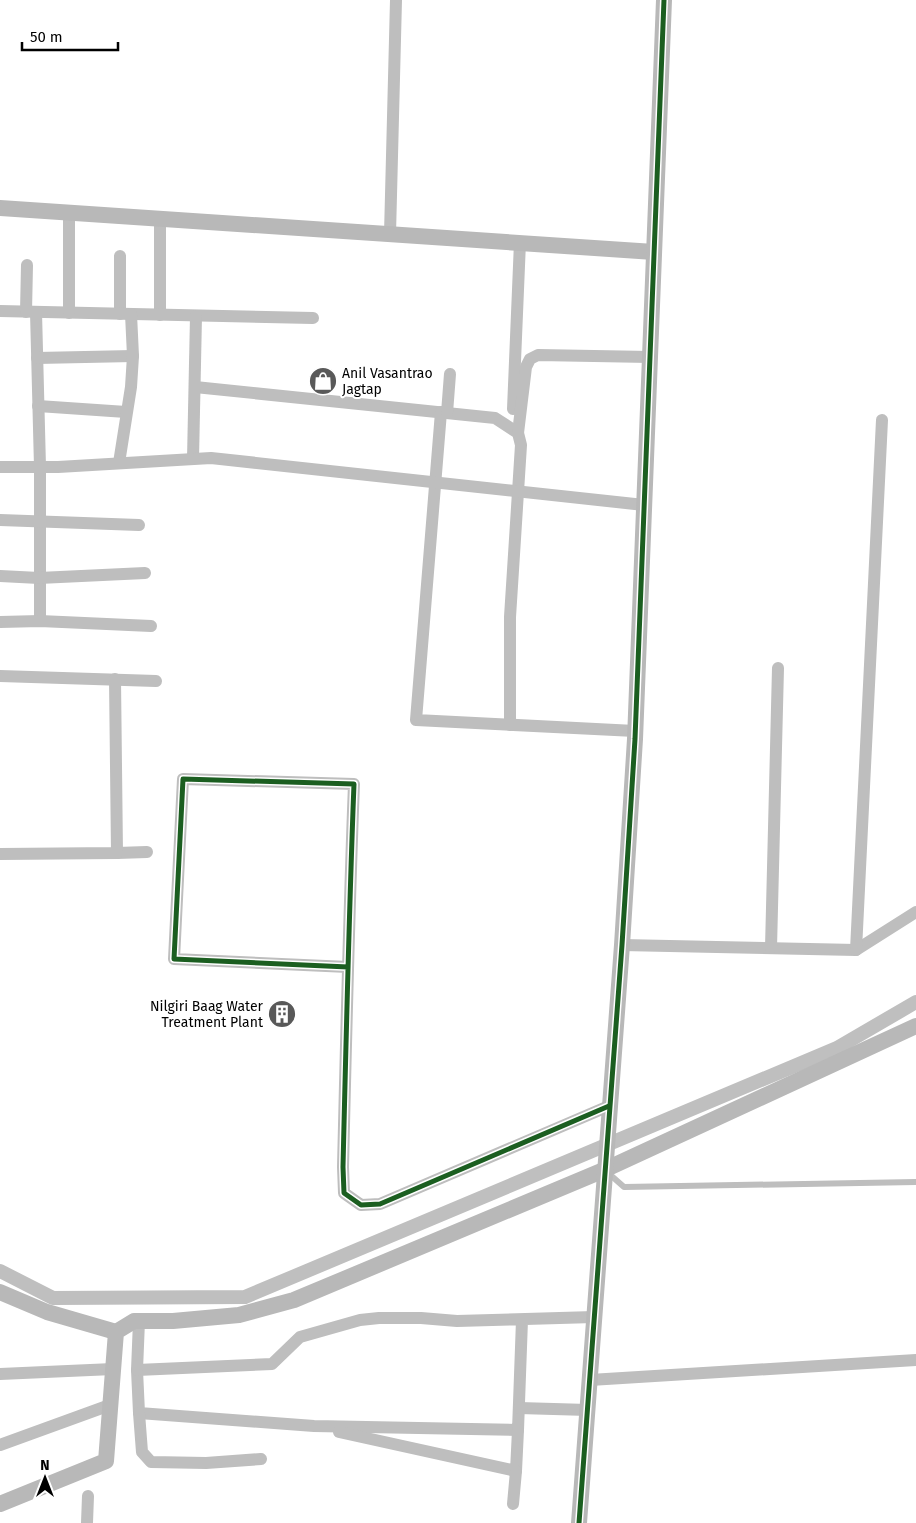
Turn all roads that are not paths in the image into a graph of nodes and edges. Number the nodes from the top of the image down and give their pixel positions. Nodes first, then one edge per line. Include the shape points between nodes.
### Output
1 (396, 0) edge
2 (664, 0) edge
3 (0, 208) edge
4 (69, 212) junction
5 (160, 219) junction
6 (390, 234) junction
7 (520, 242) junction
8 (654, 252) junction
9 (120, 256) dead end
10 (28, 265) dead end
11 (0, 311) edge
12 (31, 312) junction
13 (68, 313) junction
14 (126, 314) junction
15 (160, 315) junction
16 (196, 316) junction
17 (313, 318) dead end
18 (133, 356) junction
19 (650, 357) junction
20 (37, 358) junction
21 (450, 374) dead end
22 (195, 388) junction
23 (38, 406) junction
24 (126, 412) junction
25 (444, 413) junction
26 (882, 420) dead end
27 (515, 431) junction
28 (193, 459) junction
29 (119, 463) junction
30 (0, 466) edge
31 (40, 467) junction
32 (435, 482) junction
33 (518, 491) junction
34 (644, 505) junction
35 (0, 520) edge
36 (39, 521) junction
37 (139, 525) dead end
38 (146, 572) dead end
39 (0, 576) edge
40 (39, 578) junction
41 (0, 622) edge
42 (40, 622) junction
43 (150, 626) dead end
44 (778, 668) dead end
45 (0, 676) edge
46 (115, 679) junction
47 (156, 681) dead end
48 (510, 725) junction
49 (635, 731) junction
50 (117, 852) junction
51 (147, 852) dead end
52 (0, 854) edge
53 (916, 912) edge
54 (622, 945) junction
55 (771, 948) junction
56 (856, 950) junction
57 (348, 967) junction
58 (916, 1026) edge
59 (609, 1106) junction
60 (605, 1167) junction
61 (916, 1182) edge
62 (0, 1292) edge
63 (594, 1317) junction
64 (522, 1320) junction
65 (139, 1321) junction
66 (116, 1332) junction
67 (916, 1360) edge
68 (113, 1369) junction
69 (137, 1370) junction
70 (0, 1374) edge
71 (590, 1380) junction
72 (110, 1405) junction
73 (519, 1408) junction
74 (588, 1410) junction
75 (139, 1413) junction
76 (314, 1426) junction
77 (518, 1430) junction
78 (0, 1445) edge
79 (261, 1459) dead end
80 (516, 1471) junction
81 (88, 1496) dead end
82 (0, 1504) edge
83 (513, 1504) dead end
84 (87, 1523) edge
85 (579, 1523) edge

1 - 6 street
2 - 8 street
3 - 4 street
4 - 5 street
4 - 13 street
5 - 6 street
5 - 15 street
6 - 7 street
7 - 8 street
7 - 27 street
8 - 19 street
9 - 14 street
10 - 12 street
11 - 12 street
12 - 13 street
12 - 20 street
13 - 14 street
14 - 15 street
14 - 18 street
15 - 16 street
16 - 17 street
16 - 22 street
18 - 20 street
18 - 24 street
19 - 27 street via 538,355 526,367
19 - 34 street
20 - 23 street
21 - 25 street
22 - 25 street
22 - 28 street
23 - 24 street
23 - 31 street
24 - 29 street
25 - 27 street via 495,418
25 - 32 street
26 - 56 street
27 - 33 street via 521,445
28 - 29 street
28 - 32 street via 211,458
29 - 31 street
30 - 31 street
31 - 36 street
32 - 33 street
32 - 48 street via 416,720
33 - 34 street
33 - 48 street via 510,617
34 - 49 street
35 - 36 street
36 - 37 street
36 - 40 street
38 - 40 street
39 - 40 street
40 - 42 street
41 - 42 street
42 - 43 street
44 - 55 street
45 - 46 street
46 - 47 street
46 - 50 street
48 - 49 street
49 - 54 street
50 - 51 street
50 - 52 street
53 - 56 street
54 - 55 street
54 - 59 street
55 - 56 street
57 - 57 street via 354,784 184,779 174,959
57 - 59 street via 344,1193 361,1205 380,1204
58 - 60 street
59 - 60 street
60 - 61 lane via 624,1187
60 - 63 street
60 - 65 street via 294,1300 239,1316
62 - 66 street via 47,1312
63 - 64 street
63 - 71 street
64 - 69 street via 360,1320 300,1338 272,1364
64 - 73 street
65 - 66 street
65 - 69 street
66 - 68 street
67 - 71 street
68 - 70 street
68 - 72 street
69 - 75 street
71 - 74 street
72 - 78 street
72 - 82 street via 106,1461
73 - 74 street
73 - 77 street
74 - 85 street
75 - 76 street
75 - 79 street via 142,1452 151,1462
76 - 77 street
76 - 80 street
77 - 80 street
80 - 83 street
81 - 84 street

